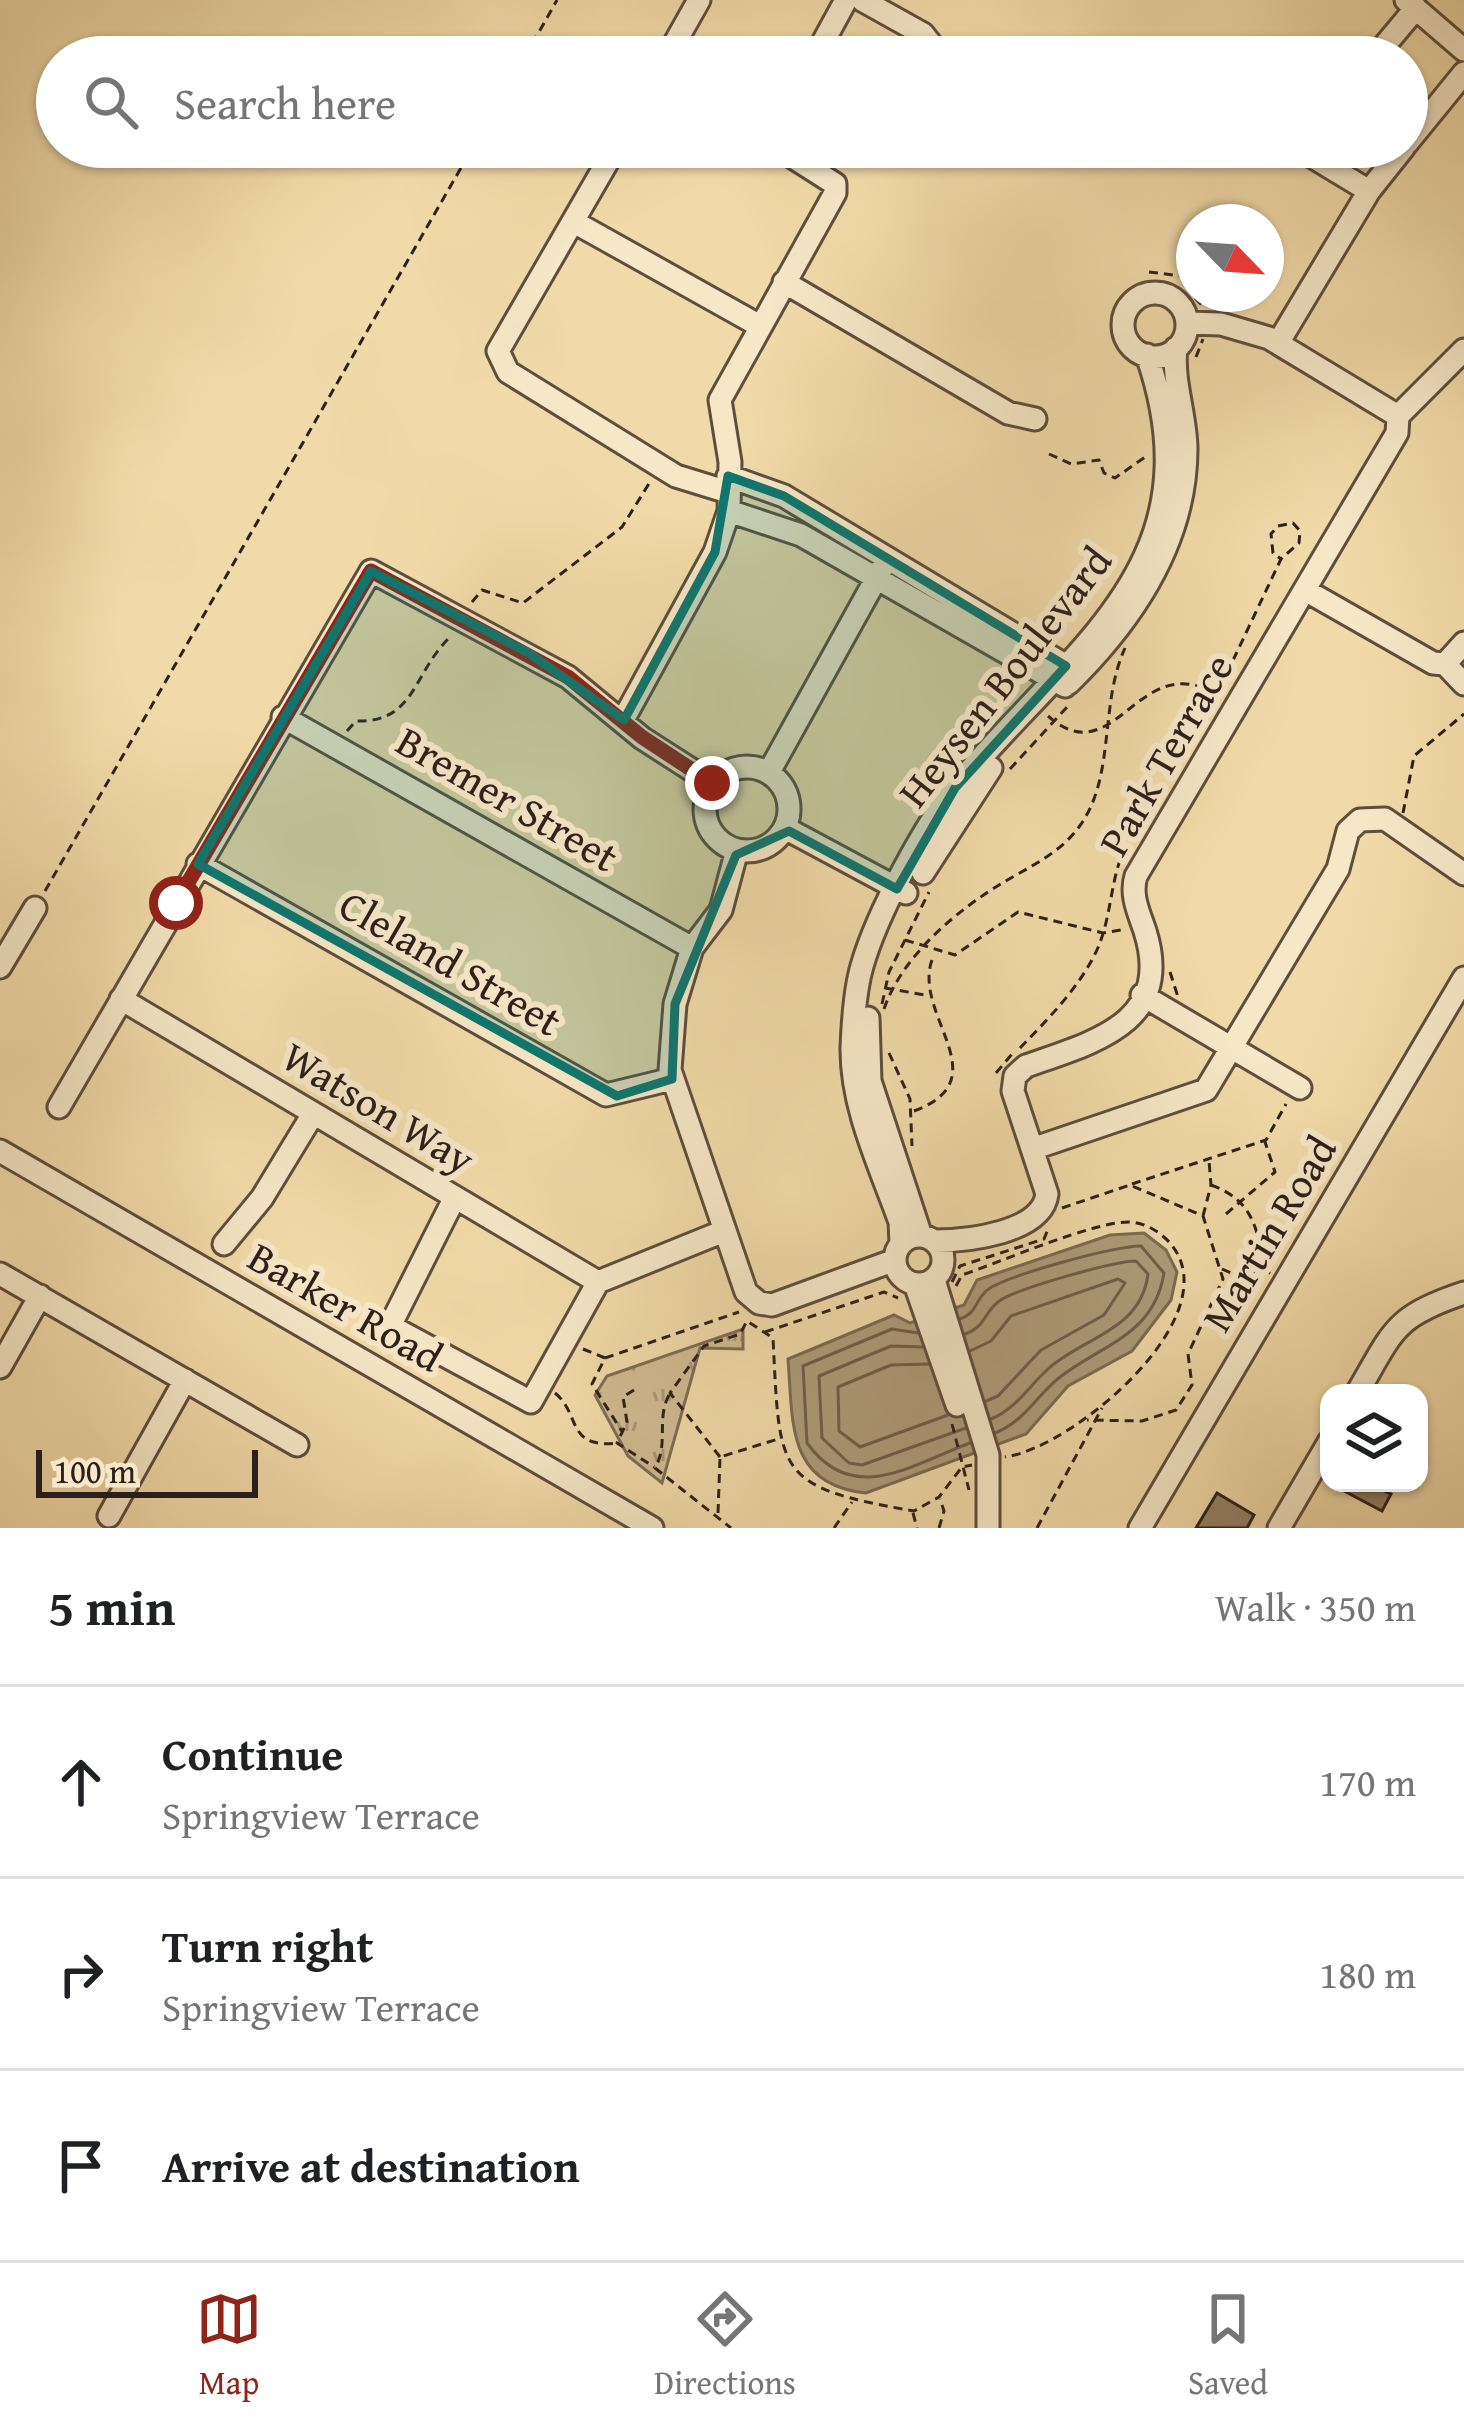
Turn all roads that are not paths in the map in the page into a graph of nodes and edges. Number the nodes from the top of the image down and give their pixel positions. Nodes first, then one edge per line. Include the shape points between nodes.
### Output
1 (699, 0) edge
2 (861, 1) edge
3 (1411, 4) edge
4 (679, 36) edge
5 (832, 36) edge
6 (924, 36) edge
7 (1389, 36) edge
8 (1464, 50) edge
9 (1464, 73) edge
10 (1428, 118) edge
11 (604, 168) edge
12 (810, 168) edge
13 (1330, 168) edge
14 (1388, 168) edge
15 (1369, 191) junction
16 (574, 222) junction
17 (784, 282) junction
18 (1196, 323) junction
19 (760, 326) junction
20 (1278, 344) junction
21 (1177, 348) junction
22 (1464, 350) edge
23 (1148, 356) junction
24 (1399, 416) junction
25 (1035, 419) dead end
26 (728, 493) junction
27 (881, 568) junction
28 (1305, 590) junction
29 (1464, 644) edge
30 (1445, 664) junction
31 (1067, 682) junction
32 (1464, 684) edge
33 (283, 717) junction
34 (623, 720) junction
35 (770, 772) junction
36 (712, 783) junction
37 (784, 828) junction
38 (737, 850) junction
39 (198, 864) junction
40 (1464, 874) edge
41 (912, 892) junction
42 (35, 908) road end
43 (692, 949) junction
44 (0, 967) edge
45 (1464, 978) edge
46 (1142, 995) junction
47 (121, 999) junction
48 (1231, 1048) junction
49 (672, 1079) junction
50 (1295, 1093) road end
51 (59, 1107) dead end
52 (314, 1114) junction
53 (1032, 1149) junction
54 (0, 1151) edge
55 (455, 1197) junction
56 (724, 1231) junction
57 (224, 1244) dead end
58 (0, 1274) edge
59 (923, 1275) junction
60 (598, 1282) junction
61 (1464, 1293) edge
62 (40, 1296) junction
63 (0, 1367) edge
64 (185, 1380) junction
65 (1363, 1384) edge
66 (297, 1444) dead end
67 (1320, 1457) edge
68 (979, 1461) junction
69 (109, 1516) dead end
70 (974, 1518) edge
71 (652, 1528) edge
72 (988, 1528) edge
73 (1140, 1528) edge
74 (1279, 1528) edge

1 - 4 street
2 - 5 street
2 - 6 street
3 - 7 street
3 - 8 street
9 - 10 street
11 - 16 street
12 - 17 street via 835,184 835,193
13 - 15 street
14 - 15 street
15 - 20 street
16 - 19 street
16 - 26 street via 499,360 676,476
17 - 19 street
17 - 25 street via 1008,412
18 - 20 street
18 - 21 street
18 - 23 street via 1161,293 1131,304 1125,334
19 - 26 street via 720,400
20 - 24 street
21 - 23 street
21 - 31 street, Heysen Boulevard via 1186,452 1174,523 1135,608
22 - 24 street, Park Terrace
23 - 31 street, Heysen Boulevard via 1168,429 1160,518 1128,590
24 - 28 street, Park Terrace via 1397,433
26 - 27 street
26 - 27 street via 784,496
26 - 34 street via 715,552
27 - 31 street
27 - 35 street
28 - 30 street
28 - 46 street, Park Terrace via 1136,876 1154,970
29 - 30 street
30 - 32 street
31 - 41 street, Heysen Boulevard via 1048,716 972,791
31 - 41 street, Heysen Boulevard via 955,788
33 - 34 street via 371,571 529,653
33 - 39 street
33 - 43 street, Bremer Street
34 - 36 street
35 - 36 street via 745,766
35 - 37 street via 789,803
36 - 38 street via 707,824
37 - 38 street via 765,848
37 - 41 street
38 - 43 street via 721,910
39 - 47 street
39 - 49 street, Cleland Street via 606,1095
40 - 48 street via 1393,824 1374,816 1355,823 1339,869
41 - 59 street, Heysen Boulevard via 861,968 852,1047 860,1103
42 - 44 street
43 - 49 street via 671,1034
45 - 73 street, Martin Road
46 - 48 street
46 - 53 street via 1114,1034 1015,1076
47 - 51 street
47 - 52 street, Watson Way
48 - 50 street
48 - 53 street via 1207,1090
49 - 56 street
52 - 55 street, Watson Way
52 - 57 street
53 - 59 street via 1045,1208 966,1241
54 - 71 street, Barker Road
55 - 60 street, Watson Way
55 - 60 street via 390,1326 531,1402
56 - 59 street via 746,1292 759,1304 860,1276
56 - 60 street
58 - 62 street
59 - 68 street, Heysen Boulevard
61 - 65 street via 1399,1322
62 - 63 street
62 - 64 street
64 - 66 street
64 - 69 street
67 - 74 street
68 - 70 street, Heysen Boulevard
68 - 72 street, Heysen Boulevard

